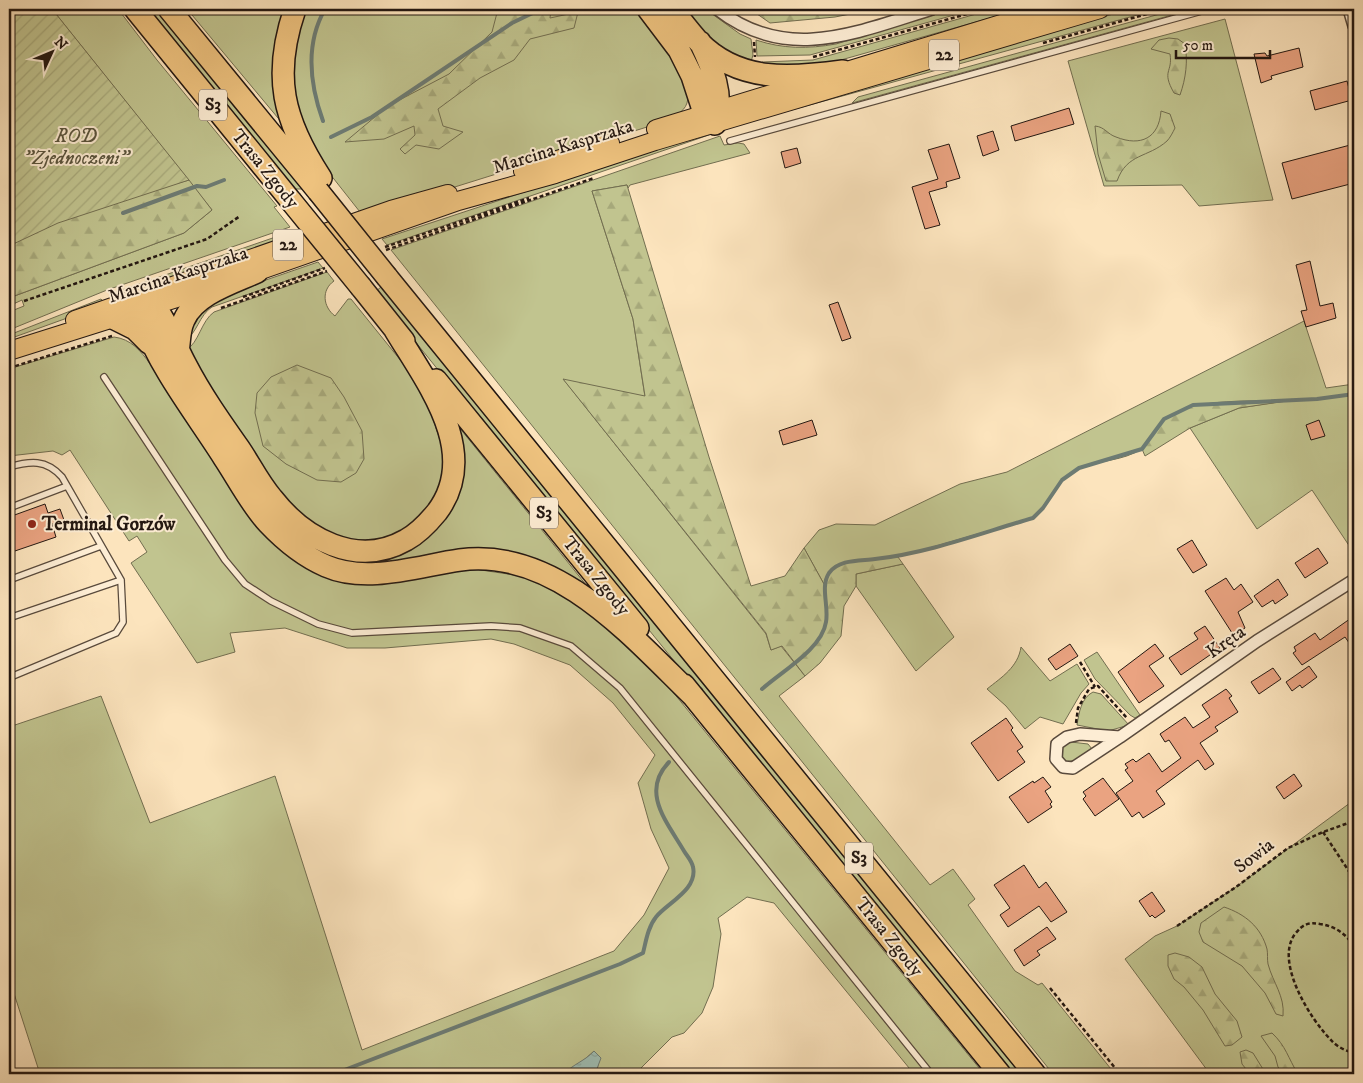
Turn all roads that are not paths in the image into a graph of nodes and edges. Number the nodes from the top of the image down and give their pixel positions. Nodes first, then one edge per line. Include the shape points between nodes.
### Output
1 (135, 9) edge
2 (169, 9) edge
3 (295, 9) edge
4 (648, 9) edge
5 (672, 9) edge
6 (717, 9) edge
7 (932, 9) edge
8 (1051, 9) edge
9 (1100, 9) edge
10 (1209, 9) edge
11 (1349, 9) edge
12 (1354, 26) edge
13 (700, 42) junction
14 (843, 71) junction
15 (712, 116) junction
16 (730, 141) dead end
17 (323, 190) junction
18 (257, 272) junction
19 (145, 304) junction
20 (116, 330) junction
21 (395, 330) junction
22 (9, 341) edge
23 (9, 351) edge
24 (169, 354) junction
25 (104, 377) dead end
26 (9, 467) edge
27 (67, 486) junction
28 (9, 508) edge
29 (101, 546) junction
30 (9, 580) edge
31 (121, 580) junction
32 (1354, 580) edge
33 (9, 618) edge
34 (9, 676) edge
35 (693, 696) junction
36 (1120, 737) junction
37 (932, 1074) edge
38 (1000, 1074) edge
39 (1034, 1074) edge

1 - 21 highway, Trasa Zgody / S3, bridge
2 - 17 highway, Trasa Zgody / S3
3 - 17 highway via 282,67 285,99 294,130
4 - 15 highway via 682,56
5 - 13 highway
6 - 7 street via 753,31 788,39 853,33
8 - 14 main road, Marcina Kasprzaka / 22
9 - 15 main road, Marcina Kasprzaka / 22
10 - 16 lane
11 - 12 street
13 - 14 highway via 731,65 764,76 805,76
13 - 15 highway via 718,93
14 - 15 main road, Marcina Kasprzaka / 22
15 - 18 main road, Marcina Kasprzaka / 22 via 554,174 458,201
15 - 19 main road, Marcina Kasprzaka / 22 via 391,210
17 - 39 highway, Trasa Zgody / S3, bridge via 376,251 387,277
18 - 19 main road, Marcina Kasprzaka / 22
18 - 24 highway via 215,291 196,304 184,320
19 - 20 main road, Marcina Kasprzaka / 22
19 - 22 main road, Marcina Kasprzaka / 22
19 - 24 highway
20 - 23 main road, Marcina Kasprzaka / 22
20 - 24 highway via 144,336
21 - 24 highway via 440,406 453,445 453,471 443,504 424,527 389,549 350,551 316,538 290,519 262,485 199,388
21 - 35 highway, Trasa Zgody / S3
24 - 35 highway via 267,522 302,554 328,567 352,572 381,573 463,560 499,561 521,566 562,583 592,602
25 - 37 lane via 225,560 245,584 271,601 318,624 352,633 491,626 520,628 571,646 596,665 620,688
26 - 27 lane via 27,462 42,463 55,469
27 - 28 lane
27 - 29 lane
29 - 30 lane
29 - 31 lane
31 - 33 lane
31 - 34 lane via 123,622 116,633
32 - 36 street, Kręta via 1257,641
35 - 38 highway, Trasa Zgody / S3
36 - 36 street, Kręta via 1073,735 1060,740 1054,749 1058,763 1068,768 1078,766

